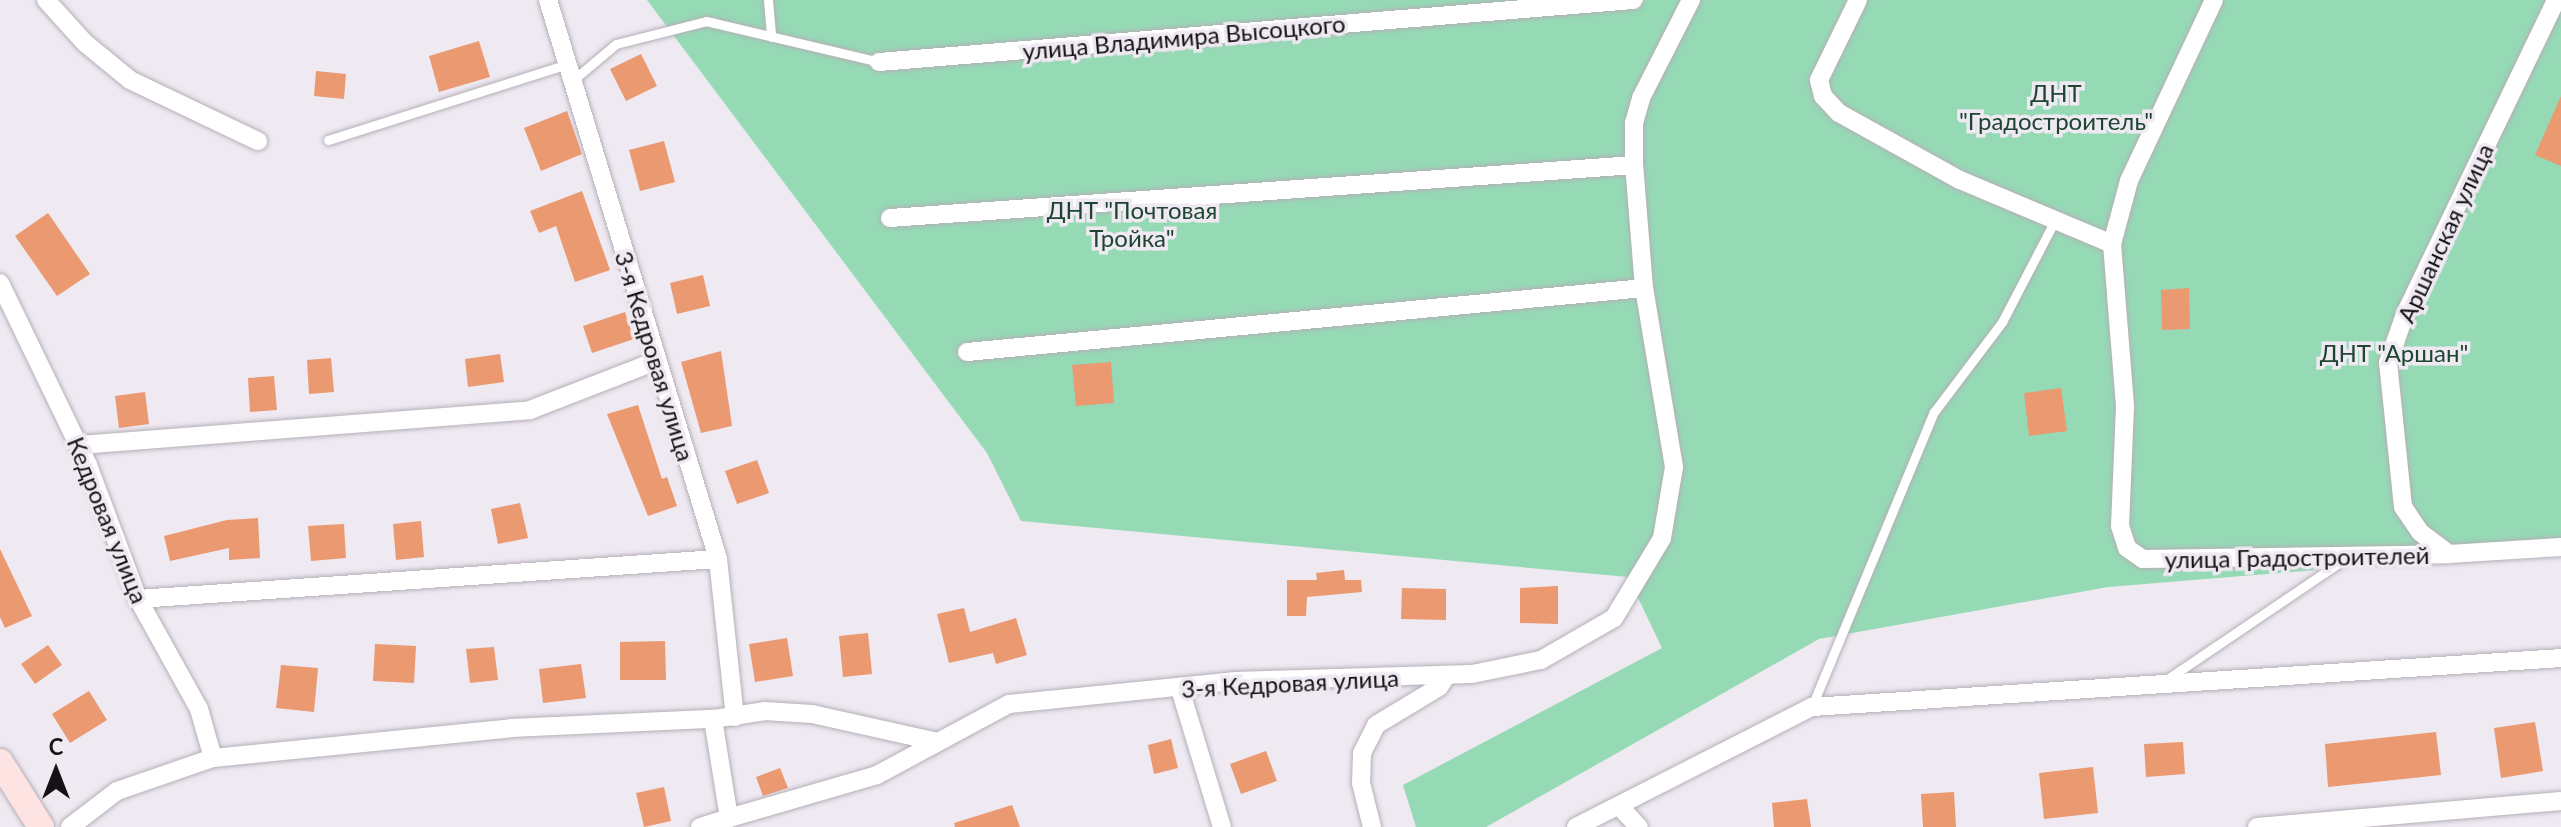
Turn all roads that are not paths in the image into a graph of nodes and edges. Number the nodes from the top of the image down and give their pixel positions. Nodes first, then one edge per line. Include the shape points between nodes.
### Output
1 (46, 0) edge
2 (548, 0) edge
3 (768, 0) edge
4 (1633, 0) edge
5 (1691, 0) edge
6 (1858, 0) edge
7 (2214, 0) edge
8 (2556, 0) edge
9 (771, 37) junction
10 (879, 62) joint
11 (570, 72) junction
12 (328, 140) dead end
13 (258, 141) dead end
14 (1634, 165) junction
15 (890, 218) dead end
16 (2054, 222) junction
17 (2112, 244) junction
18 (0, 283) edge
19 (1644, 288) junction
20 (967, 352) dead end
21 (654, 362) junction
22 (79, 445) junction
23 (2561, 547) edge
24 (2449, 554) junction
25 (2348, 556) junction
26 (718, 559) junction
27 (138, 599) junction
28 (2561, 658) edge
29 (1447, 675) junction
30 (2160, 684) junction
31 (1180, 689) junction
32 (1812, 707) junction
33 (735, 717) junction
34 (713, 719) junction
35 (938, 742) junction
36 (213, 758) junction
37 (0, 762) edge
38 (13, 799) edge
39 (2561, 801) edge
40 (1621, 808) junction
41 (729, 818) junction
42 (2436, 818) edge
43 (41, 827) edge
44 (70, 827) edge
45 (700, 827) edge
46 (1222, 827) edge
47 (1372, 827) edge
48 (1576, 827) edge
49 (1639, 827) edge
50 (2257, 827) edge

1 - 13 street via 85,43 130,80
2 - 11 street, 3-я Кедровая улица
3 - 9 lane
4 - 10 street, улица Владимира Высоцкого
5 - 14 street via 1641,98 1634,123
6 - 16 street via 1819,80 1823,96 1839,113 1960,180
7 - 17 street, улица Градостроителей via 2129,181
8 - 24 street, Аршанская улица via 2405,314 2388,363 2403,507 2420,532
9 - 10 lane
9 - 11 lane via 706,21 616,44
11 - 12 lane
11 - 21 street, 3-я Кедровая улица
14 - 15 street
14 - 19 street
16 - 17 street
16 - 32 lane via 2002,322 1934,412
17 - 25 street, улица Градостроителей via 2125,407 2120,526 2127,548 2143,559
18 - 22 street, Кедровая улица
19 - 20 street
19 - 29 street, 3-я Кедровая улица via 1674,467 1662,538 1614,618 1519,667
21 - 22 street via 530,410
21 - 26 street, 3-я Кедровая улица
22 - 27 street, Кедровая улица
23 - 24 street, улица Градостроителей
24 - 25 street, улица Градостроителей
25 - 30 lane
26 - 27 street
26 - 33 street, 3-я Кедровая улица
27 - 36 street, Кедровая улица via 199,709
28 - 30 street
29 - 31 street, 3-я Кедровая улица via 1234,681
29 - 47 street via 1439,687 1376,725 1362,753 1361,783
30 - 32 street
31 - 35 street, 3-я Кедровая улица via 1009,704
31 - 46 street
32 - 40 street
33 - 34 street
33 - 35 street via 765,711 812,714
34 - 36 street via 511,728
34 - 41 street
35 - 41 street via 877,775
36 - 44 street via 117,791
37 - 38 street
38 - 43 street
39 - 42 street
40 - 48 street
40 - 49 street
41 - 45 street
42 - 50 street

